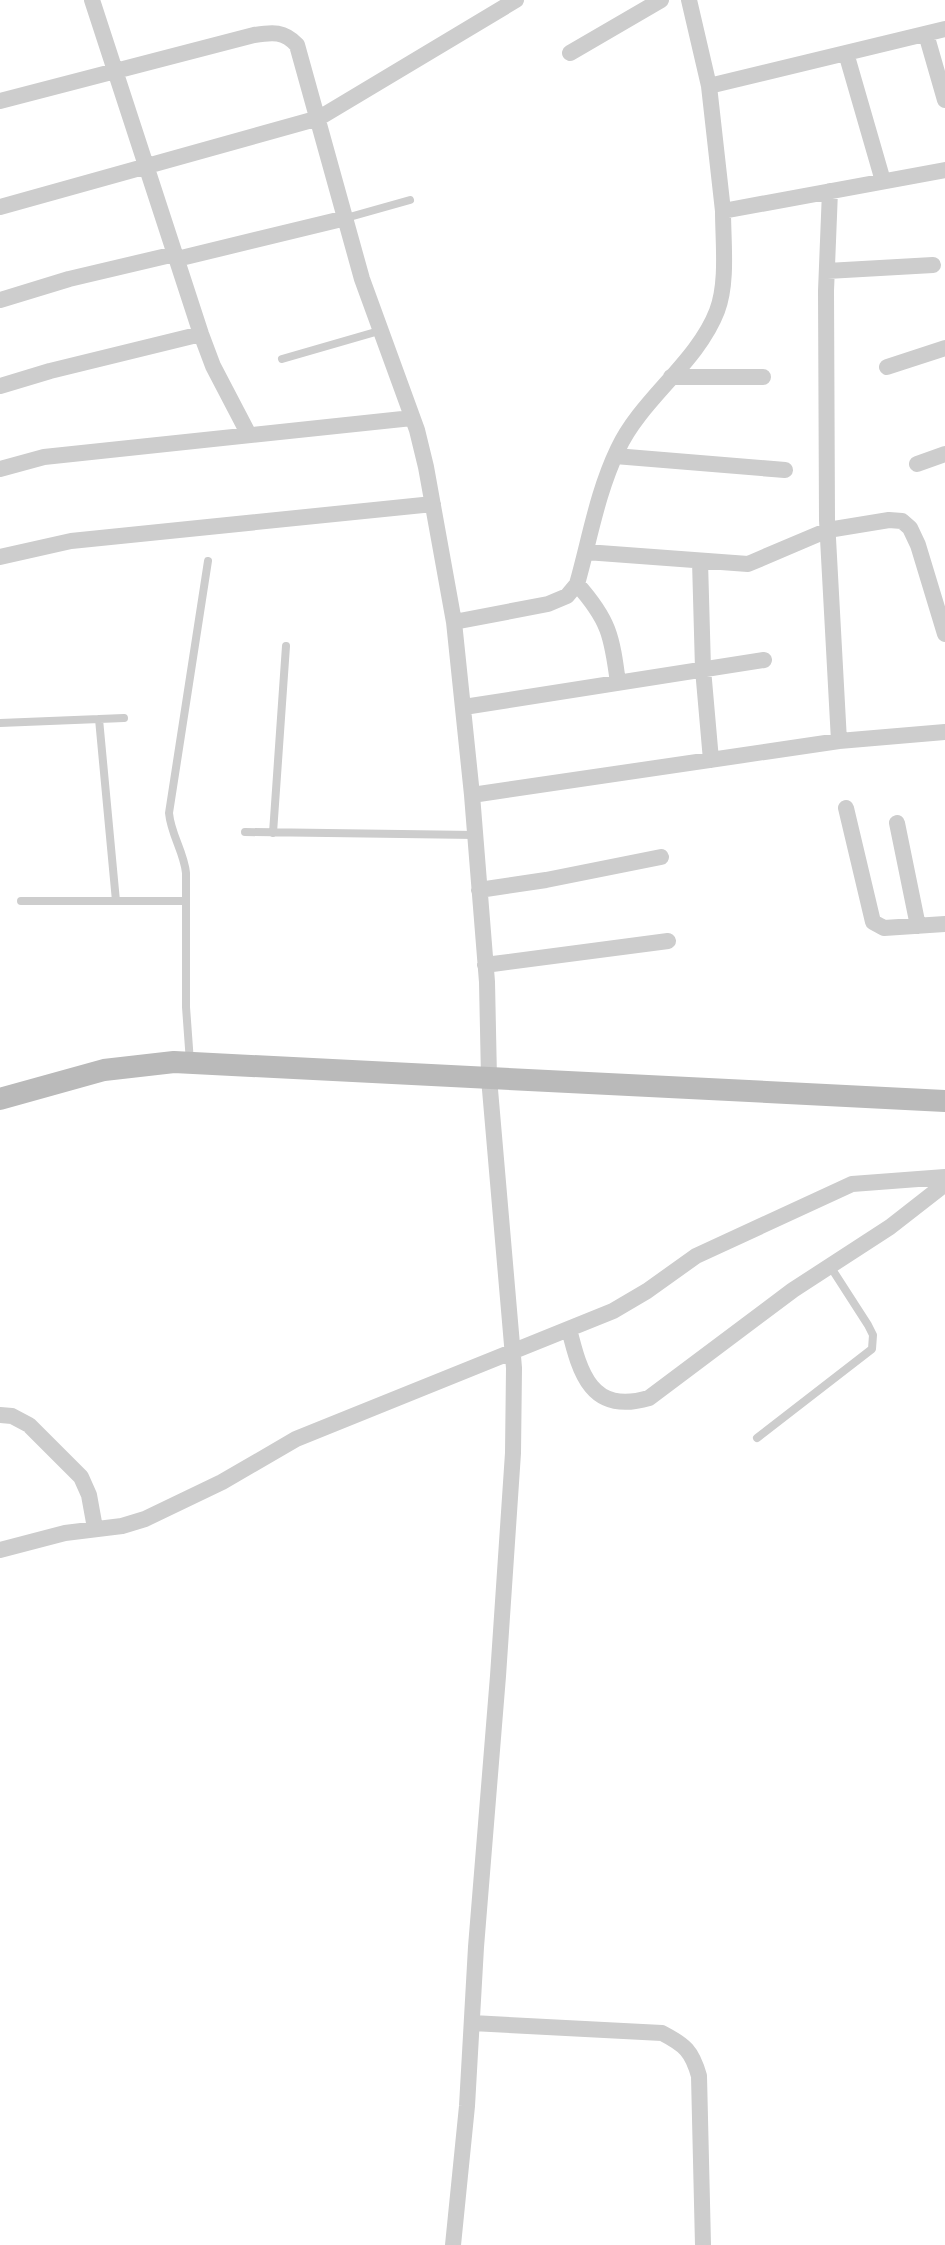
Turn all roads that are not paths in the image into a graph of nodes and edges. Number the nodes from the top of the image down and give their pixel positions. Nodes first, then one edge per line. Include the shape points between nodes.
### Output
1 (92, 0) edge
2 (516, 0) edge
3 (661, 0) edge
4 (689, 0) edge
5 (945, 29) edge
6 (926, 34) junction
7 (570, 53) dead end
8 (846, 53) junction
9 (116, 71) junction
10 (710, 86) junction
11 (945, 100) edge
12 (0, 101) edge
13 (319, 118) junction
14 (147, 165) junction
15 (945, 170) edge
16 (883, 181) junction
17 (830, 191) junction
18 (410, 200) dead end
19 (0, 207) edge
20 (723, 211) junction
21 (346, 218) junction
22 (176, 256) junction
23 (933, 265) dead end
24 (827, 271) junction
25 (0, 300) edge
26 (379, 331) junction
27 (201, 334) junction
28 (945, 348) edge
29 (282, 359) dead end
30 (887, 367) dead end
31 (671, 377) junction
32 (763, 377) dead end
33 (0, 386) edge
34 (412, 418) junction
35 (249, 435) junction
36 (945, 454) edge
37 (615, 456) junction
38 (917, 464) dead end
39 (0, 469) edge
40 (785, 470) dead end
41 (433, 504) junction
42 (828, 530) junction
43 (586, 552) junction
44 (0, 557) edge
45 (208, 561) dead end
46 (700, 561) junction
47 (577, 584) junction
48 (454, 622) junction
49 (945, 634) edge
50 (286, 646) dead end
51 (764, 660) dead end
52 (703, 669) junction
53 (618, 683) junction
54 (464, 707) junction
55 (124, 718) dead end
56 (99, 719) junction
57 (0, 723) edge
58 (945, 732) edge
59 (839, 741) junction
60 (711, 760) junction
61 (472, 795) junction
62 (846, 808) dead end
63 (897, 823) dead end
64 (245, 832) dead end
65 (273, 833) junction
66 (475, 835) junction
67 (661, 857) dead end
68 (479, 890) junction
69 (21, 901) dead end
70 (116, 901) junction
71 (186, 901) junction
72 (945, 924) edge
73 (918, 926) junction
74 (668, 941) dead end
75 (485, 965) junction
76 (190, 1063) junction
77 (489, 1078) junction
78 (0, 1099) edge
79 (945, 1101) edge
80 (945, 1177) edge
81 (945, 1184) edge
82 (830, 1266) junction
83 (569, 1329) junction
84 (511, 1350) junction
85 (0, 1415) edge
86 (757, 1438) dead end
87 (95, 1528) junction
88 (0, 1550) edge
89 (472, 2022) junction
90 (453, 2245) edge
91 (703, 2245) edge

1 - 9 street
2 - 13 street
3 - 7 street
4 - 10 street
5 - 6 street
6 - 8 street
6 - 11 street
8 - 10 street
8 - 16 street
9 - 12 street
9 - 13 street via 274,32 288,36 297,45
9 - 14 street
10 - 20 street
13 - 14 street
13 - 21 street
14 - 19 street
14 - 22 street
15 - 16 street
16 - 17 street
17 - 20 street
17 - 24 street
18 - 21 lane
20 - 31 street via 717,311
21 - 22 street
21 - 26 street
22 - 25 street via 69,279
22 - 27 street
23 - 24 street
24 - 42 street
26 - 29 lane
26 - 34 street
27 - 33 street
27 - 35 street
28 - 30 street
31 - 32 street
31 - 37 street
34 - 35 street
34 - 41 street
35 - 39 street via 44,458
36 - 38 street
37 - 40 street
37 - 43 street via 600,489
41 - 44 street via 71,541
41 - 48 street
42 - 46 street via 748,564
42 - 49 street via 889,520 902,521 910,528
42 - 59 street
43 - 46 street
43 - 47 street
45 - 71 lane via 170,792 170,823 185,857
46 - 52 street
47 - 48 street via 567,596 548,604
47 - 53 street via 598,608 612,636
48 - 54 street
50 - 65 lane
51 - 52 street
52 - 53 street
52 - 60 street
53 - 54 street
54 - 61 street
55 - 56 lane
56 - 57 lane
56 - 70 lane
58 - 59 street
59 - 60 street
60 - 61 street
61 - 66 street
62 - 73 street via 873,922 884,928
63 - 73 street
64 - 65 lane
65 - 66 lane
66 - 68 street
67 - 68 street
68 - 75 street
69 - 70 lane
70 - 71 lane
71 - 76 lane
72 - 73 street
74 - 75 street
75 - 77 street
76 - 77 main road
76 - 78 main road via 104,1070
77 - 79 main road
77 - 84 street
80 - 83 street via 852,1184 696,1256 613,1311
81 - 82 street via 890,1227
82 - 83 street via 668,1386 632,1403 618,1402 587,1384
82 - 86 lane via 873,1335 872,1349
83 - 84 street
84 - 87 street via 296,1439 222,1482 145,1519
84 - 89 street via 513,1453
85 - 87 street via 29,1425 81,1477
87 - 88 street
89 - 90 street
89 - 91 street via 662,2033 680,2042 693,2056 699,2076

